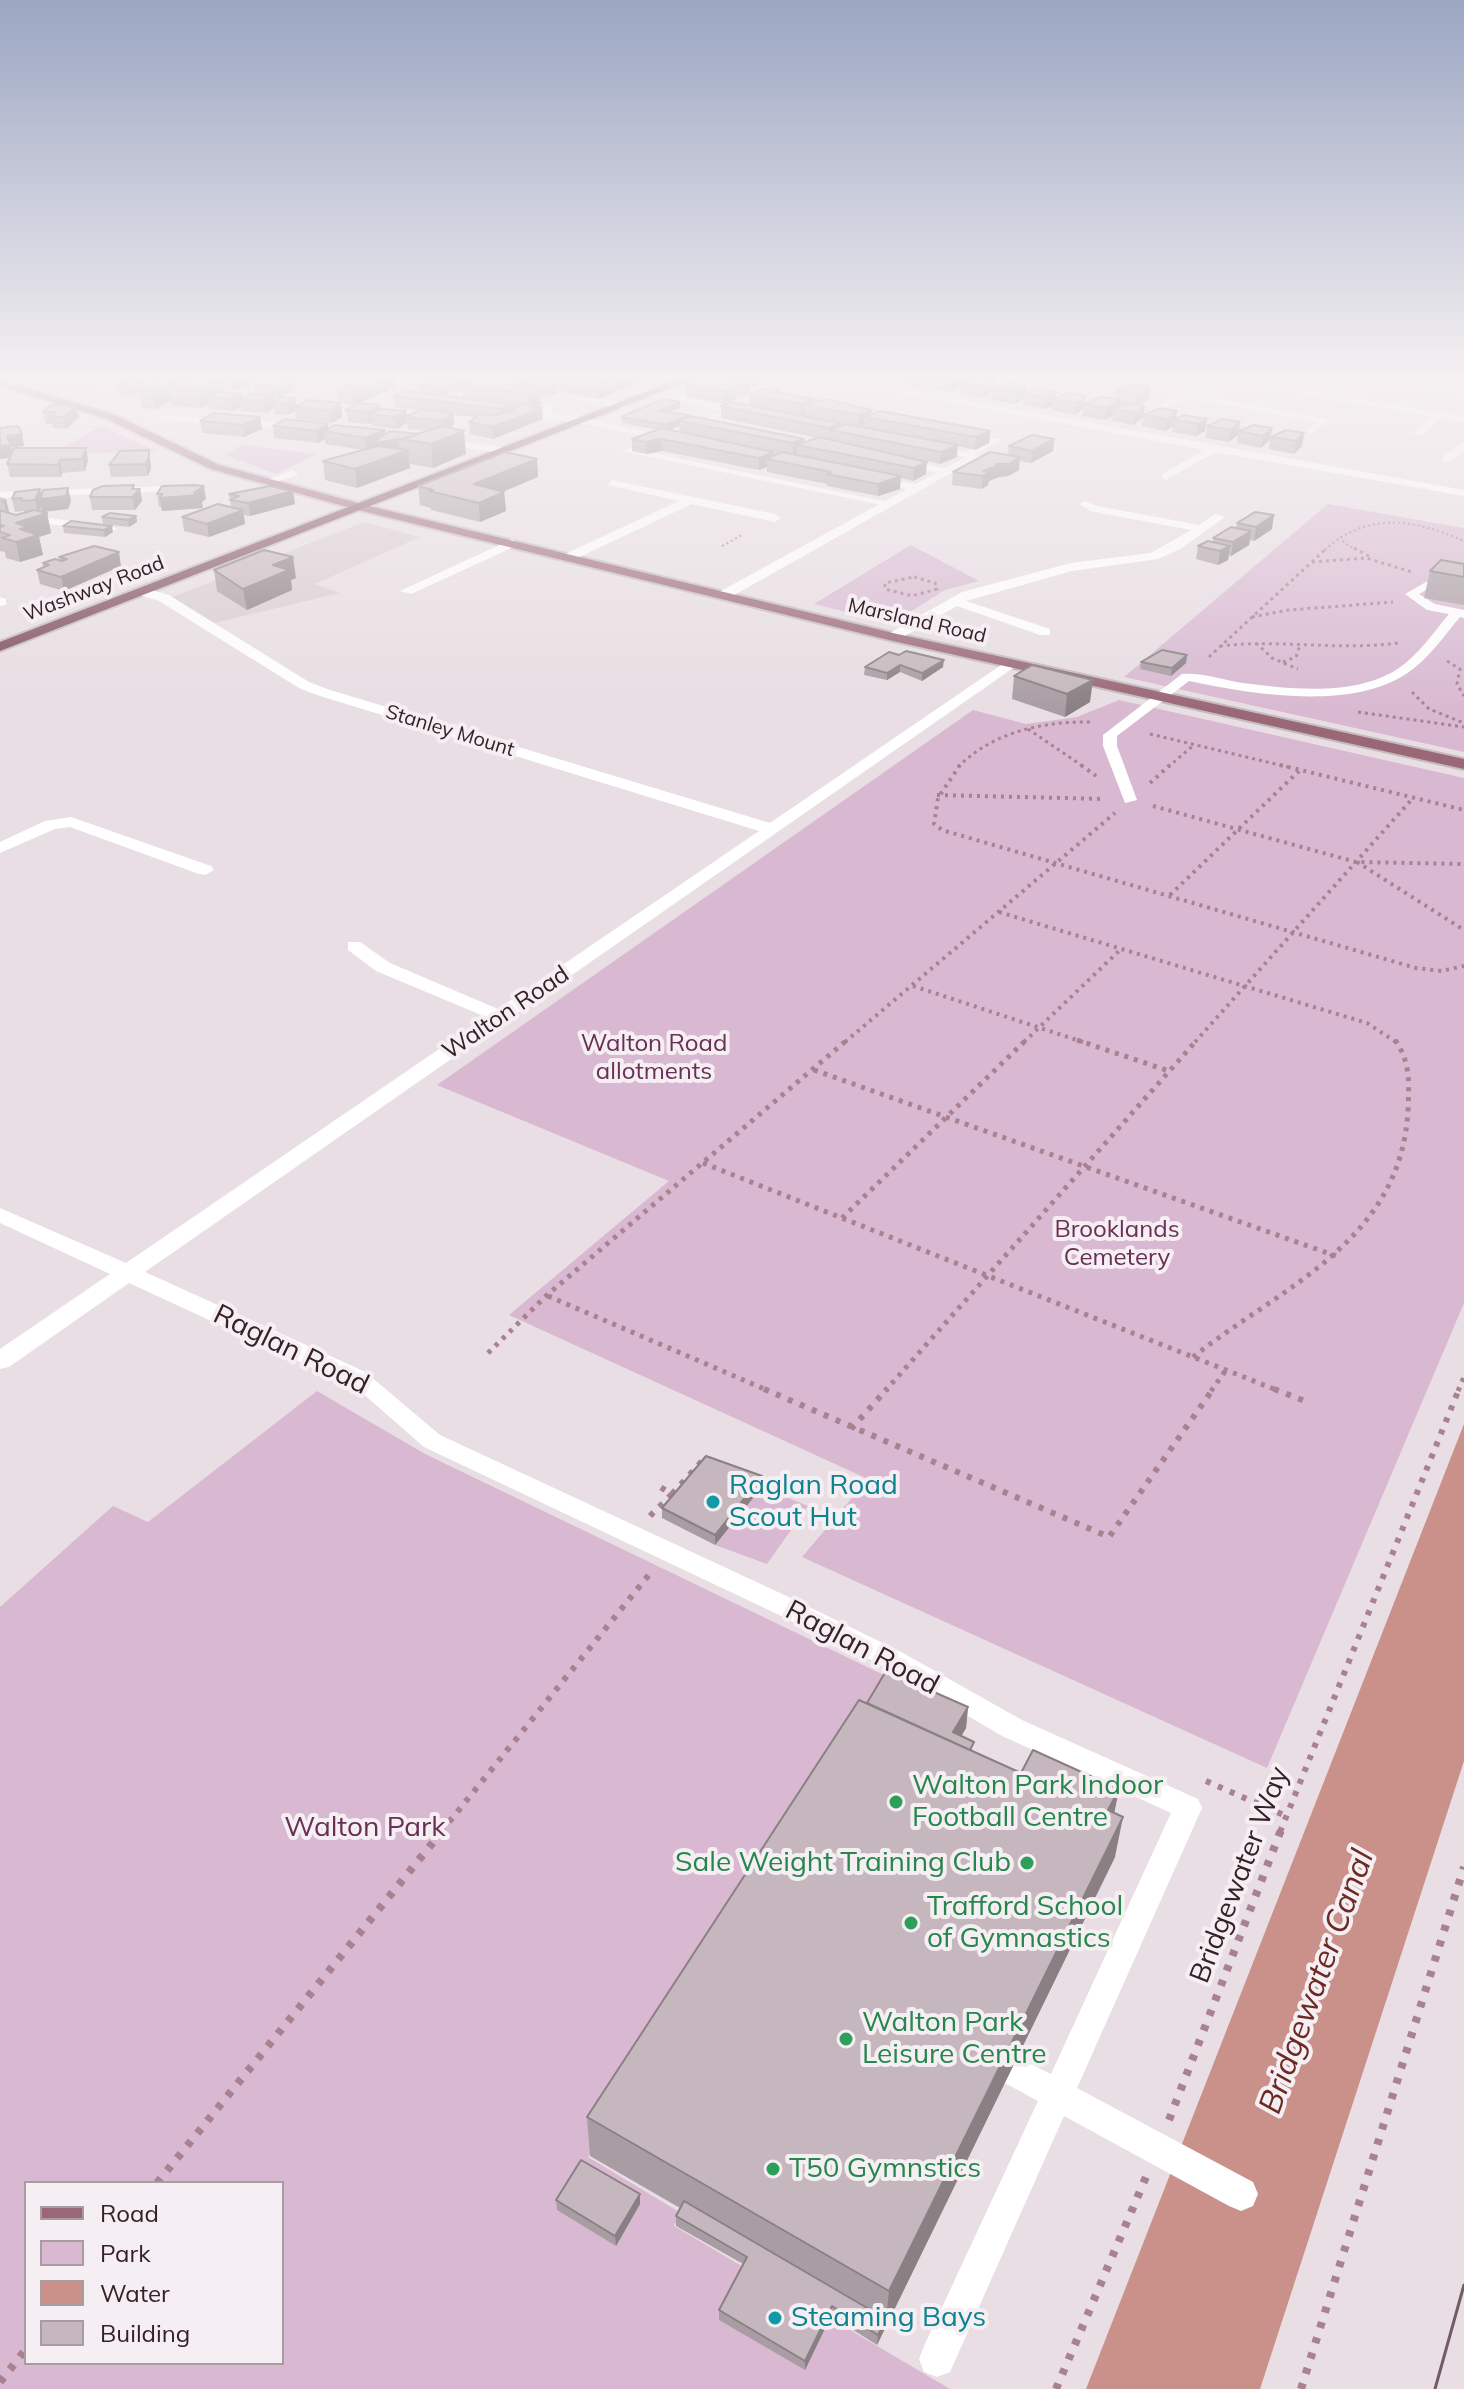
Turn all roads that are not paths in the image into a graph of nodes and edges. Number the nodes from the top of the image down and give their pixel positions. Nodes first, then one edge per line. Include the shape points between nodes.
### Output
1 (157, 488) edge
2 (290, 488) edge
3 (412, 488) edge
4 (637, 488) edge
5 (806, 488) edge
6 (917, 488) edge
7 (1438, 488) edge
8 (1464, 493) edge
9 (0, 495) edge
10 (690, 500) junction
11 (887, 505) junction
12 (362, 508) junction
13 (1089, 509) dead end
14 (1219, 517) dead end
15 (775, 518) dead end
16 (0, 529) edge
17 (112, 529) edge
18 (1203, 529) junction
19 (512, 543) junction
20 (569, 557) junction
21 (1464, 587) edge
22 (406, 591) dead end
23 (144, 592) junction
24 (724, 595) junction
25 (954, 601) junction
26 (1460, 614) edge
27 (1062, 630) dead end
28 (893, 637) junction
29 (0, 647) edge
30 (1012, 664) junction
31 (1162, 698) junction
32 (1464, 764) edge
33 (1130, 800) road end
34 (774, 830) junction
35 (0, 848) edge
36 (205, 870) dead end
37 (354, 946) dead end
38 (502, 1017) junction
39 (0, 1215) edge
40 (126, 1273) junction
41 (0, 1361) edge
42 (361, 1380) joint
43 (1012, 2070) edge
44 (1058, 2095) junction
45 (1241, 2194) dead end
46 (937, 2359) dead end

1 - 9 street
2 - 12 main road, Marsland Road
3 - 12 highway, Washway Road
4 - 10 street
5 - 11 lane
6 - 11 street
7 - 8 street
10 - 15 street
10 - 20 street
11 - 24 street
12 - 19 main road, Marsland Road
12 - 23 highway, Washway Road
13 - 18 street
14 - 18 street
16 - 17 lane via 49,521
18 - 25 street via 1154,556 1071,567
19 - 20 main road, Marsland Road
19 - 22 street
20 - 24 main road, Marsland Road
21 - 26 lane via 1426,585 1412,590 1414,599
23 - 29 highway, Washway Road
23 - 34 street, Stanley Mount via 164,598 322,692
24 - 28 main road, Marsland Road
25 - 27 street via 1040,636
25 - 28 street
26 - 31 lane via 1408,667 1386,680 1323,690 1248,689 1187,677
28 - 30 main road, Marsland Road
30 - 31 main road, Marsland Road
30 - 34 street, Walton Road
31 - 32 main road, Marsland Road
31 - 33 lane via 1110,735
34 - 38 street, Walton Road
35 - 36 street via 51,824 71,822
37 - 38 street via 406,978
38 - 40 street, Walton Road
39 - 40 street, Raglan Road
40 - 41 street, Walton Road
40 - 42 street, Raglan Road
42 - 44 lane, Raglan Road via 432,1441 663,1539 1012,1728 1188,1808
43 - 44 lane
44 - 45 lane
44 - 46 lane, Raglan Road

